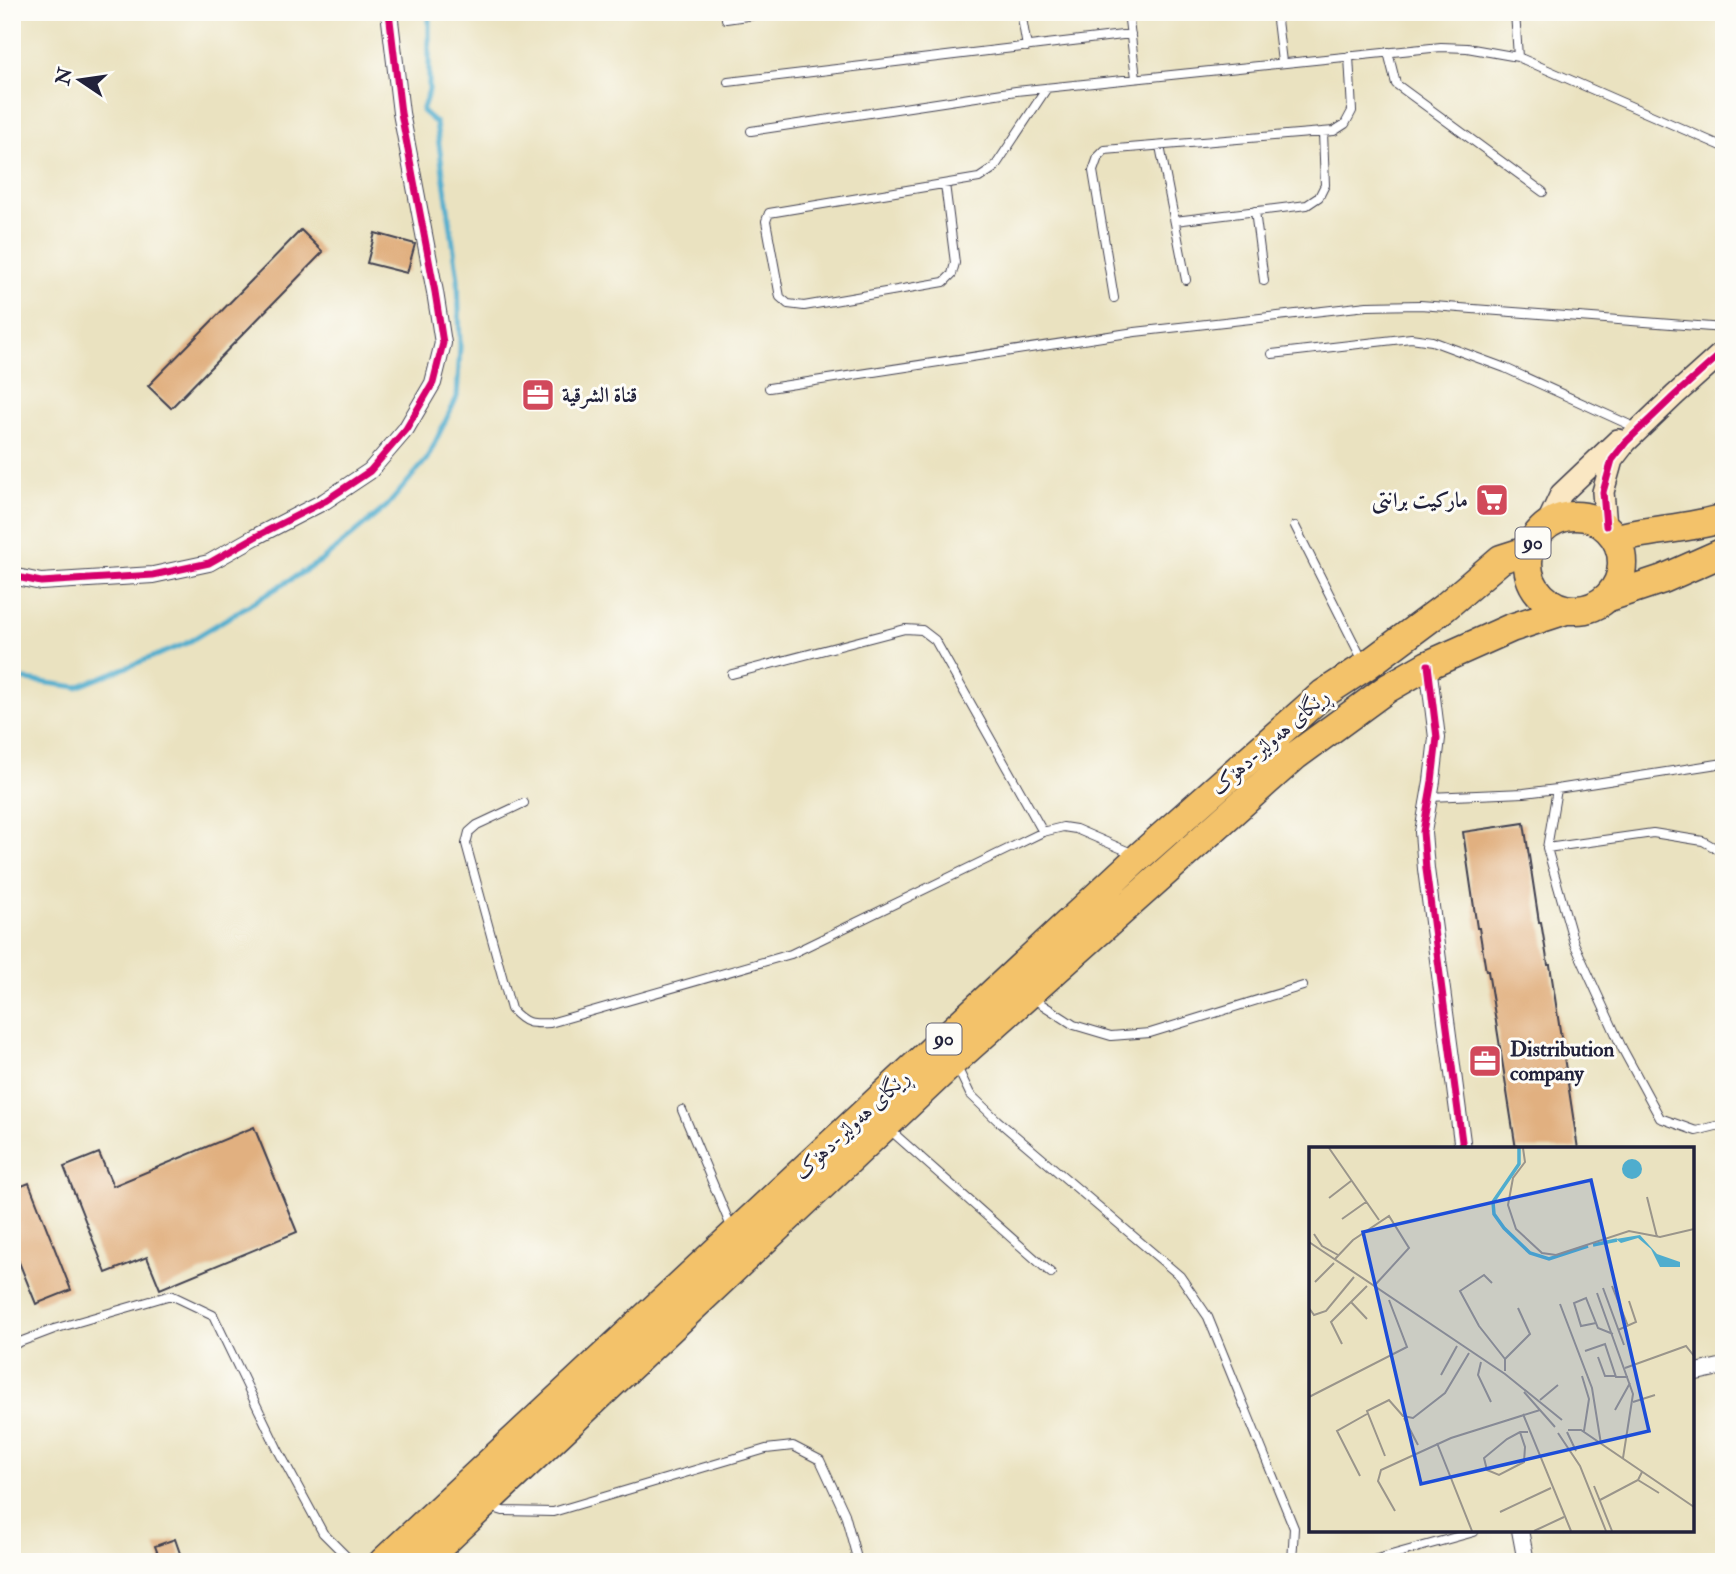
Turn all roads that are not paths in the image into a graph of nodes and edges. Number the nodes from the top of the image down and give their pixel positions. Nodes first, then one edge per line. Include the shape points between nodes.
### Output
1 (390, 12) edge
2 (776, 12) edge
3 (1021, 12) edge
4 (1128, 12) edge
5 (1276, 12) edge
6 (1515, 12) edge
7 (726, 19) dead end
8 (1131, 34) junction
9 (1027, 47) junction
10 (1388, 52) junction
11 (1349, 56) junction
12 (1518, 57) junction
13 (1282, 62) junction
14 (1136, 78) junction
15 (729, 82) dead end
16 (1047, 88) junction
17 (751, 131) dead end
18 (1323, 132) junction
19 (1160, 146) junction
20 (1724, 146) edge
21 (944, 184) junction
22 (1543, 192) dead end
23 (1255, 211) junction
24 (1175, 221) junction
25 (1186, 280) dead end
26 (1264, 281) dead end
27 (1114, 298) dead end
28 (1724, 328) edge
29 (1724, 351) edge
30 (1272, 354) dead end
31 (769, 388) dead end
32 (1675, 395) junction
33 (1632, 426) junction
34 (1724, 518) edge
35 (1547, 524) junction
36 (1295, 526) dead end
37 (1611, 532) junction
38 (1530, 550) junction
39 (1724, 552) edge
40 (12, 576) edge
41 (1609, 597) junction
42 (1566, 610) junction
43 (1428, 665) junction
44 (1366, 666) junction
45 (732, 674) dead end
46 (1724, 763) edge
47 (1557, 789) junction
48 (1429, 797) junction
49 (524, 803) dead end
50 (1043, 832) junction
51 (1547, 848) junction
52 (1724, 853) edge
53 (1140, 856) junction
54 (1303, 986) dead end
55 (1027, 994) junction
56 (954, 1061) junction
57 (682, 1110) dead end
58 (1724, 1125) edge
59 (885, 1126) junction
60 (1464, 1147) edge
61 (734, 1235) junction
62 (1051, 1273) dead end
63 (12, 1345) edge
64 (1724, 1366) edge
65 (1694, 1373) edge
66 (483, 1505) junction
67 (1474, 1532) edge
68 (1520, 1532) edge
69 (352, 1562) edge
70 (383, 1562) edge
71 (423, 1562) edge
72 (858, 1562) edge
73 (1292, 1562) edge
74 (1366, 1562) edge
75 (1526, 1562) edge

1 - 40 street via 401,113 443,343 433,383 406,429 370,471 325,501 209,563 153,575 41,582
2 - 7 lane
3 - 9 lane
4 - 8 lane
5 - 13 lane
6 - 12 lane
8 - 9 lane
8 - 14 lane
9 - 15 lane
10 - 11 lane
10 - 12 lane via 1467,48
10 - 22 lane via 1396,84
11 - 13 lane
11 - 18 lane via 1352,111 1345,124
12 - 20 lane
13 - 14 lane
14 - 16 lane
16 - 17 lane
16 - 21 lane via 994,168 979,178
18 - 19 lane
18 - 23 lane via 1325,185 1319,197 1307,205
19 - 24 lane
19 - 27 lane via 1105,150 1093,171
21 - 21 lane via 955,263 944,282 804,306 788,304 780,297 766,221 769,213
23 - 24 lane
23 - 26 lane
24 - 25 lane
28 - 31 lane via 1420,305 1367,306 1135,332
29 - 32 street
30 - 33 lane via 1411,338 1432,341 1505,368
32 - 33 street
32 - 37 street via 1612,460 1603,492
33 - 35 street via 1561,494
34 - 37 highway, 90 via 1703,525
35 - 37 highway, 90 via 1577,515 1592,518
35 - 38 highway, 90
36 - 44 lane
37 - 41 highway via 1622,553 1623,569
38 - 42 highway, 90 via 1531,581 1551,604
38 - 44 highway, ڕێگای هەولێر-دهۆک / 90 via 1502,559
39 - 41 highway, 90
41 - 42 highway, 90 via 1581,611
42 - 43 highway, ڕێگای هەولێر-دهۆک / 90 via 1511,628
43 - 48 street via 1437,738
43 - 55 highway, ڕێگای هەولێر-دهۆک / 90 via 1388,688 1295,756
44 - 53 highway, ڕێگای هەولێر-دهۆک / 90 via 1323,694
45 - 50 lane via 905,629 922,630 935,640
46 - 47 lane
47 - 48 lane
47 - 51 lane
48 - 60 street via 1423,832 1426,869
49 - 50 lane via 477,825 466,844 511,1009 522,1021 533,1024 791,954
50 - 53 lane via 1076,829
51 - 52 lane via 1653,833 1703,841
51 - 58 lane via 1574,943 1660,1118 1696,1131
53 - 61 highway, ڕێگای هەولێر-دهۆک / 90
54 - 55 lane via 1150,1033 1111,1036 1074,1025
55 - 56 highway, ڕێگای هەولێر-دهۆک / 90
56 - 59 highway, ڕێگای هەولێر-دهۆک / 90
56 - 73 lane via 970,1094 1180,1276 1208,1317 1294,1528
57 - 61 lane
59 - 62 lane
59 - 66 highway, ڕێگای هەولێر-دهۆک / 90
61 - 70 highway, ڕێگای هەولێر-دهۆک / 90
63 - 69 lane via 171,1295 213,1315 323,1533
64 - 65 street
66 - 71 highway, ڕێگای هەولێر-دهۆک / 90
66 - 72 lane via 503,1511 553,1512 766,1449 793,1446 820,1460 845,1514
67 - 74 lane
68 - 75 street

